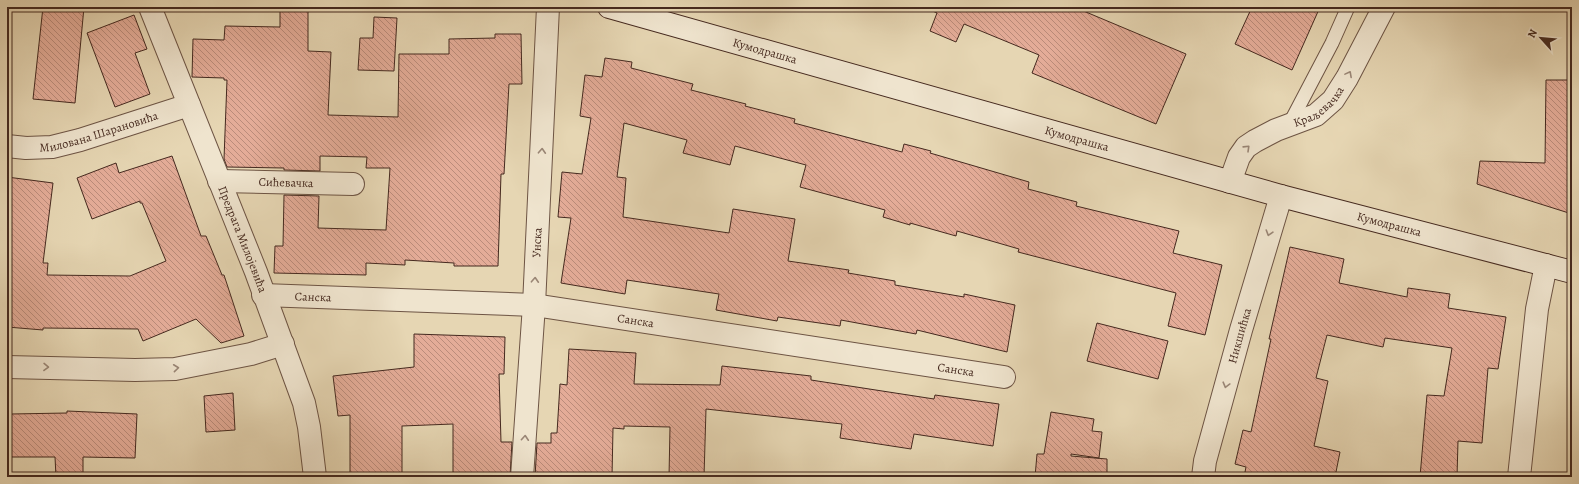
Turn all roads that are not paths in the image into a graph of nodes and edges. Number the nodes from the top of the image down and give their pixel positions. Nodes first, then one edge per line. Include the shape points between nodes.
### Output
1 (150, 7) edge
2 (548, 7) edge
3 (609, 7) edge
4 (1348, 7) edge
5 (1384, 7) edge
6 (189, 105) junction
7 (1289, 125) junction
8 (7, 146) edge
9 (219, 181) junction
10 (1230, 182) junction
11 (353, 184) dead end
12 (1280, 196) junction
13 (1546, 265) junction
14 (1572, 272) edge
15 (263, 295) junction
16 (534, 305) junction
17 (283, 344) junction
18 (7, 367) edge
19 (1004, 376) dead end
20 (315, 477) edge
21 (522, 477) edge
22 (1203, 477) edge
23 (1519, 477) edge

1 - 6 street, Предрага Милојевића
16 -> 2 street, Унска
3 - 10 street, Кумодрашка
4 - 7 lane
7 -> 5 street, Краљевачка via 1316,115 1333,100
6 - 8 street, Милована Шарановића via 52,147
6 - 9 street, Предрага Милојевића
10 -> 7 street, Краљевачка via 1239,157 1246,147
9 - 11 street, Сићевачка
9 - 15 street, Предрага Милојевића
10 - 12 street, Кумодрашка
12 - 13 street, Кумодрашка
12 -> 22 street, Никшићка via 1240,330
13 - 14 street, Кумодрашка
13 - 23 street via 1538,310
15 - 16 street, Санска
15 - 17 street, Предрага Милојевића
16 - 19 street, Санска
21 -> 16 street, Унска
18 -> 17 street via 175,369 251,354
17 - 20 street, Предрага Милојевића via 304,403

